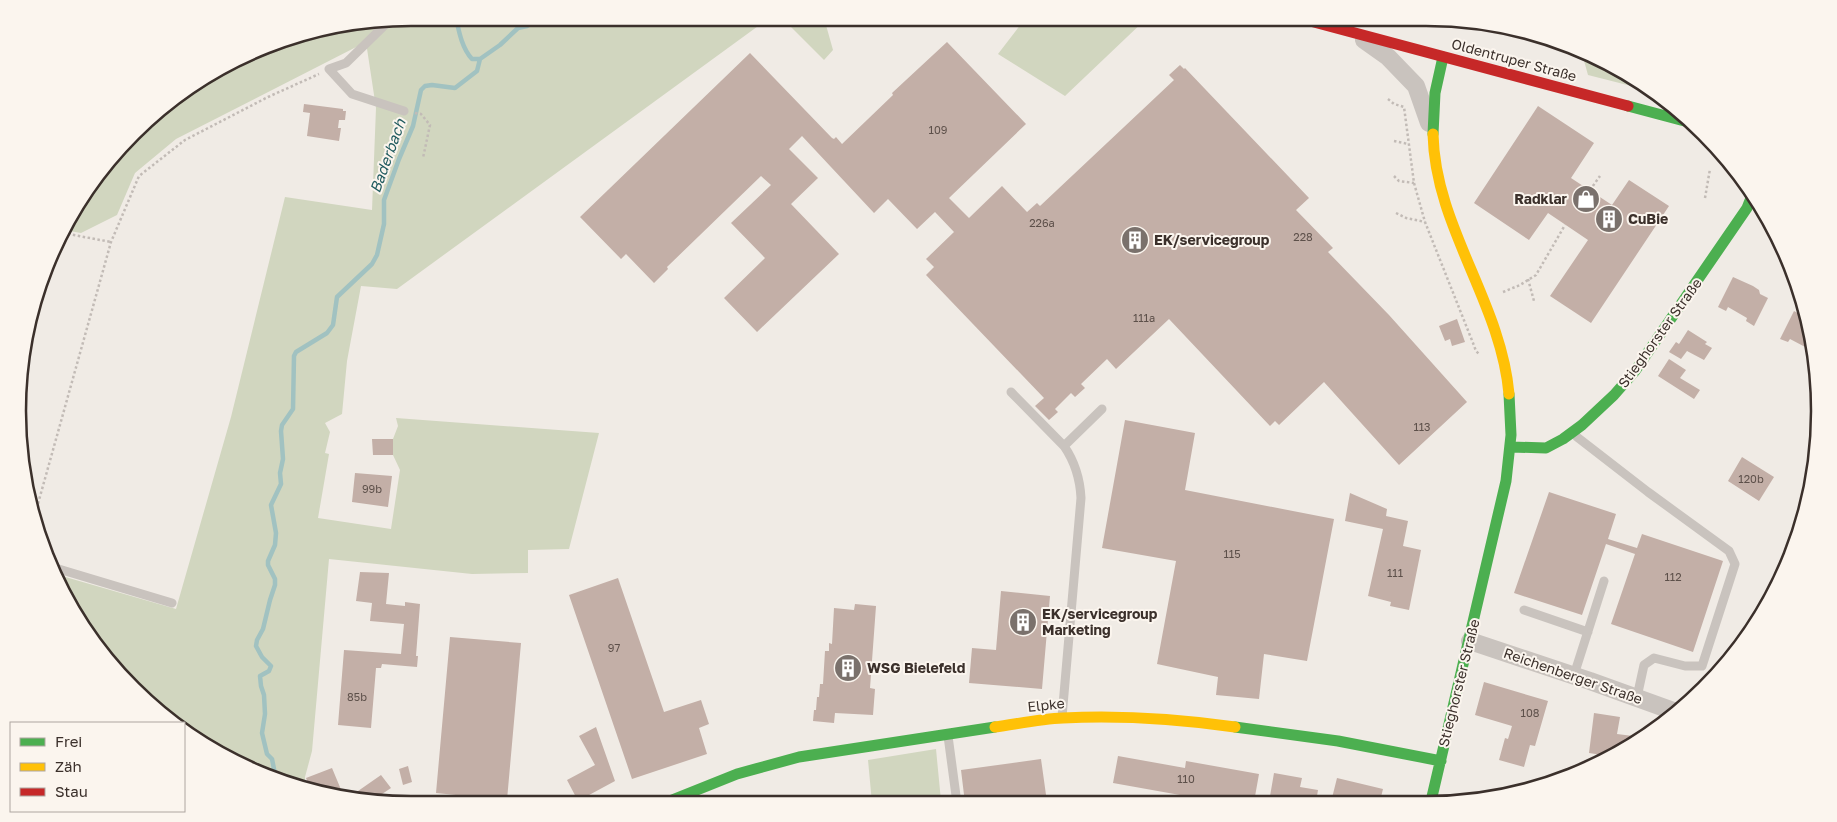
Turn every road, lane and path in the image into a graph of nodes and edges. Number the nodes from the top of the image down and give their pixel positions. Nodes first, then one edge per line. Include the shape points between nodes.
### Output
1 (1329, 26) edge
2 (382, 27) edge
3 (1351, 32) junction
4 (1443, 57) junction
5 (329, 70) junction
6 (404, 111) dead end
7 (421, 114) dead end
8 (1676, 119) edge
9 (1433, 136) junction
10 (1394, 141) dead end
11 (1408, 144) dead end
12 (423, 158) dead end
13 (1710, 169) dead end
14 (1394, 176) dead end
15 (1600, 176) dead end
16 (1414, 183) dead end
17 (1590, 190) dead end
18 (1705, 198) dead end
19 (1749, 202) edge
20 (1396, 213) dead end
21 (1425, 222) dead end
22 (1565, 225) dead end
23 (70, 234) edge
24 (111, 242) junction
25 (1528, 279) junction
26 (1503, 292) dead end
27 (1534, 301) dead end
28 (1011, 392) dead end
29 (1102, 409) dead end
30 (1573, 432) junction
31 (1064, 446) junction
32 (1511, 447) junction
33 (38, 505) edge
34 (61, 570) edge
35 (1604, 580) dead end
36 (172, 603) dead end
37 (1524, 610) dead end
38 (1588, 632) junction
39 (1470, 641) junction
40 (1574, 675) junction
41 (1637, 697) junction
42 (1669, 709) edge
43 (1062, 718) junction
44 (947, 734) junction
45 (1440, 761) junction
46 (682, 796) edge
47 (955, 796) edge
48 (1432, 796) edge

1 - 3 street, Oldentruper Straße
2 - 5 lane via 346,63
3 - 4 street, Oldentruper Straße
3 - 9 street, Stieghorster Straße via 1388,57 1416,86
4 - 8 street, Oldentruper Straße
4 - 9 street, Stieghorster Straße via 1434,97
5 - 6 lane via 352,94
5 - 24 path via 268,96 185,140 139,176
7 - 12 path via 430,124
9 - 32 street, Stieghorster Straße via 1443,200 1489,313 1504,360 1511,404
10 - 11 path
13 - 18 path
14 - 16 path via 1399,181
15 - 17 path
19 - 30 street, Stieghorster Straße via 1635,371
20 - 21 path
22 - 25 path via 1536,275
23 - 24 path
24 - 33 path
25 - 26 path
25 - 27 path
28 - 31 lane
29 - 31 lane
30 - 32 street, Stieghorster Straße via 1546,448
30 - 41 lane via 1729,551 1735,564 1702,666 1685,666 1654,658 1644,665
31 - 43 lane via 1076,468 1081,498
32 - 39 street, Stieghorster Straße
34 - 36 lane
35 - 38 lane
37 - 38 lane
38 - 40 lane
39 - 40 street, Reichenberger Straße
39 - 45 street, Stieghorster Straße
40 - 41 street, Reichenberger Straße
41 - 42 street, Reichenberger Straße
43 - 44 street, Elpke
43 - 45 street, Elpke via 1132,717 1194,721 1319,738
44 - 46 street, Elpke via 799,757 737,774
44 - 47 lane
45 - 48 street, Stieghorster Straße

